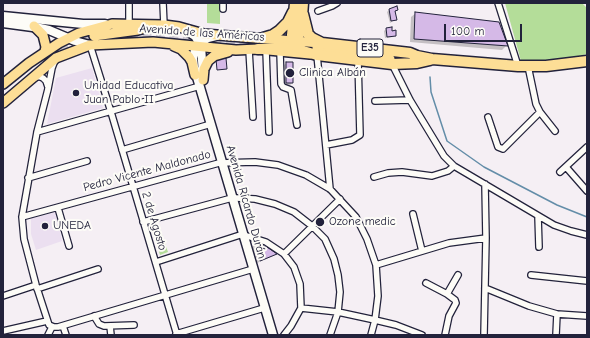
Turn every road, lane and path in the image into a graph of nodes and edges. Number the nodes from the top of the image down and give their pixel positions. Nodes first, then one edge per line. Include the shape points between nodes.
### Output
1 (129, 3) edge
2 (163, 3) edge
3 (337, 3) edge
4 (498, 3) edge
5 (298, 4) edge
6 (318, 11) dead end
7 (303, 14) junction
8 (3, 16) edge
9 (3, 23) edge
10 (112, 24) junction
11 (129, 24) junction
12 (160, 25) junction
13 (34, 26) junction
14 (179, 27) junction
15 (94, 36) tunnel mouth
16 (227, 36) junction
17 (67, 38) junction
18 (263, 38) junction
19 (293, 41) junction
20 (169, 44) junction
21 (90, 45) junction
22 (199, 45) junction
23 (318, 49) junction
24 (236, 50) junction
25 (258, 50) junction
26 (45, 51) junction
27 (280, 52) junction
28 (58, 53) junction
29 (358, 60) junction
30 (417, 60) junction
31 (587, 61) edge
32 (392, 64) junction
33 (523, 66) junction
34 (199, 80) junction
35 (3, 84) edge
36 (24, 85) junction
37 (3, 88) edge
38 (48, 89) junction
39 (3, 96) edge
40 (410, 100) junction
41 (375, 101) dead end
42 (3, 103) edge
43 (111, 112) junction
44 (540, 112) junction
45 (253, 117) dead end
46 (488, 117) dead end
47 (210, 124) junction
48 (297, 125) dead end
49 (555, 131) dead end
50 (37, 132) junction
51 (268, 132) dead end
52 (326, 144) junction
53 (587, 147) edge
54 (122, 150) junction
55 (87, 161) dead end
56 (224, 162) junction
57 (454, 166) junction
58 (566, 167) junction
59 (560, 172) dead end
60 (374, 177) dead end
61 (28, 178) junction
62 (485, 184) junction
63 (132, 186) junction
64 (330, 189) junction
65 (587, 191) edge
66 (234, 198) junction
67 (340, 199) junction
68 (58, 208) junction
69 (413, 214) dead end
70 (22, 216) junction
71 (538, 216) junction
72 (143, 222) junction
73 (312, 226) junction
74 (587, 235) edge
75 (246, 236) junction
76 (486, 238) junction
77 (69, 246) dead end
78 (539, 247) dead end
79 (422, 251) junction
80 (284, 254) junction
81 (156, 262) junction
82 (376, 265) junction
83 (98, 269) dead end
84 (253, 269) junction
85 (531, 274) dead end
86 (458, 275) dead end
87 (587, 281) edge
88 (426, 283) dead end
89 (37, 287) junction
90 (485, 288) junction
91 (447, 294) junction
92 (3, 296) edge
93 (165, 296) junction
94 (264, 308) junction
95 (301, 308) junction
96 (338, 312) junction
97 (557, 314) junction
98 (94, 316) junction
99 (587, 316) edge
100 (375, 320) junction
101 (47, 321) junction
102 (134, 325) dead end
103 (63, 326) junction
104 (110, 326) junction
105 (52, 327) junction
106 (3, 331) edge
107 (418, 334) edge
108 (48, 335) edge
109 (66, 335) edge
110 (111, 335) edge
111 (176, 335) edge
112 (274, 335) edge
113 (284, 335) edge
114 (330, 335) edge
115 (371, 335) edge
116 (444, 335) edge
117 (484, 335) edge
118 (556, 335) edge

1 - 11 street
2 - 12 street
3 - 6 street
4 - 33 street
5 - 7 highway
5 - 18 highway via 280,31
5 - 19 highway
7 - 19 highway via 301,30
7 - 23 highway via 308,34
8 - 10 street via 83,24
9 - 13 street
10 - 11 main road, Avenida de las Américas
10 - 17 main road, Avenida de las Américas
11 - 12 main road, Avenida de las Américas
12 - 14 main road, Avenida de las Américas
12 - 15 main road
13 - 17 street
13 - 26 main road via 43,35
14 - 16 main road, Avenida de las Américas via 204,34
14 - 22 street via 191,32
16 - 18 main road, Avenida de las Américas
16 - 22 street via 208,38
17 - 21 street
17 - 26 main road, Avenida de las Américas
18 - 19 main road, Avenida de las Américas
19 - 23 highway, E35 via 300,49
19 - 25 highway via 287,47
20 - 21 main road, Avenida de las Américas via 131,42
20 - 22 main road, Avenida de las Américas
20 - 34 main road via 181,49 189,57
21 - 28 main road, Avenida de las Américas
21 - 43 street, 2 de Agosto
22 - 24 main road, Avenida de las Américas
22 - 34 street via 193,58
23 - 27 main road, Avenida de las Américas
23 - 29 highway, Avenida de las Américas / E35
23 - 30 highway, Avenida de las Américas / E35 via 410,53
23 - 52 street
24 - 25 main road, Avenida de las Américas
24 - 34 main road via 214,56 208,61
25 - 27 main road, Avenida de las Américas
25 - 45 street
25 - 51 street
26 - 35 main road, Avenida de las Américas
27 - 48 street via 281,84 291,90
28 - 36 main road, Avenida de las Américas
28 - 37 main road, Avenida de las Américas via 39,60
28 - 38 street
28 - 39 main road, Avenida de las Américas via 40,64
29 - 32 highway, Avenida de las Américas / E35
29 - 52 street via 360,135 352,140
30 - 32 highway, Avenida de las Américas / E35
30 - 33 highway, Avenida de las Américas / E35
31 - 33 highway, E35 via 552,66
32 - 40 street
33 - 44 street
34 - 43 street
34 - 47 street, Avenida Ricardo Durán
34 - 56 street, Avenida Ricardo Durán
36 - 38 street via 38,76 46,81
36 - 42 main road, Avenida de las Américas
38 - 50 street
40 - 41 street
40 - 57 street via 444,156
43 - 50 street
43 - 54 street, 2 de Agosto
44 - 46 street via 503,148 498,147
44 - 49 street
47 - 54 street
47 - 56 street, Avenida Ricardo Durán
50 - 61 street
52 - 64 street
53 - 58 street
54 - 63 street, 2 de Agosto
55 - 61 street
56 - 63 street, Pedro Vicente Maldonado
56 - 64 street, Pedro Vicente Maldonado via 278,165 306,175
56 - 66 street, Avenida Ricardo Durán
57 - 60 street via 448,171 432,176 402,172
57 - 62 street
58 - 59 street
58 - 65 street
61 - 70 street
62 - 71 street
62 - 76 street
63 - 68 street, Pedro Vicente Maldonado
63 - 72 street, 2 de Agosto
64 - 67 street, Pedro Vicente Maldonado
66 - 72 street
66 - 73 street via 275,204 294,212
66 - 75 street, Avenida Ricardo Durán
67 - 73 street
67 - 82 street, Pedro Vicente Maldonado via 361,227
68 - 70 street, Pedro Vicente Maldonado
68 - 77 street
69 - 79 street
70 - 89 street via 24,239
71 - 74 street via 554,225
71 - 78 street
72 - 81 street, 2 de Agosto
73 - 80 street
73 - 96 street via 325,240 334,259 340,292
75 - 80 street via 266,242
75 - 81 street
75 - 84 street, Avenida Ricardo Durán
75 - 112 street, Avenida Ricardo Durán
76 - 79 street via 449,243
76 - 90 street
79 - 82 street
80 - 95 street via 294,267 300,284
81 - 93 street, 2 de Agosto
82 - 100 street, Pedro Vicente Maldonado via 378,296
83 - 89 street
84 - 93 street
84 - 94 street, Avenida Ricardo Durán
85 - 87 street
86 - 91 street
88 - 91 street
89 - 92 street
89 - 101 street
90 - 97 street
90 - 117 street
91 - 116 street via 456,303
93 - 98 street
93 - 111 street, 2 de Agosto
94 - 111 street
94 - 112 street, Avenida Ricardo Durán
95 - 96 street
95 - 113 street
96 - 100 street
96 - 114 street
97 - 99 street
97 - 118 street
98 - 103 street
98 - 104 street via 100,325
100 - 107 street
100 - 115 street, Pedro Vicente Maldonado
101 - 105 street
101 - 106 street
102 - 104 street
103 - 105 street
103 - 109 street
104 - 110 street
105 - 108 street

